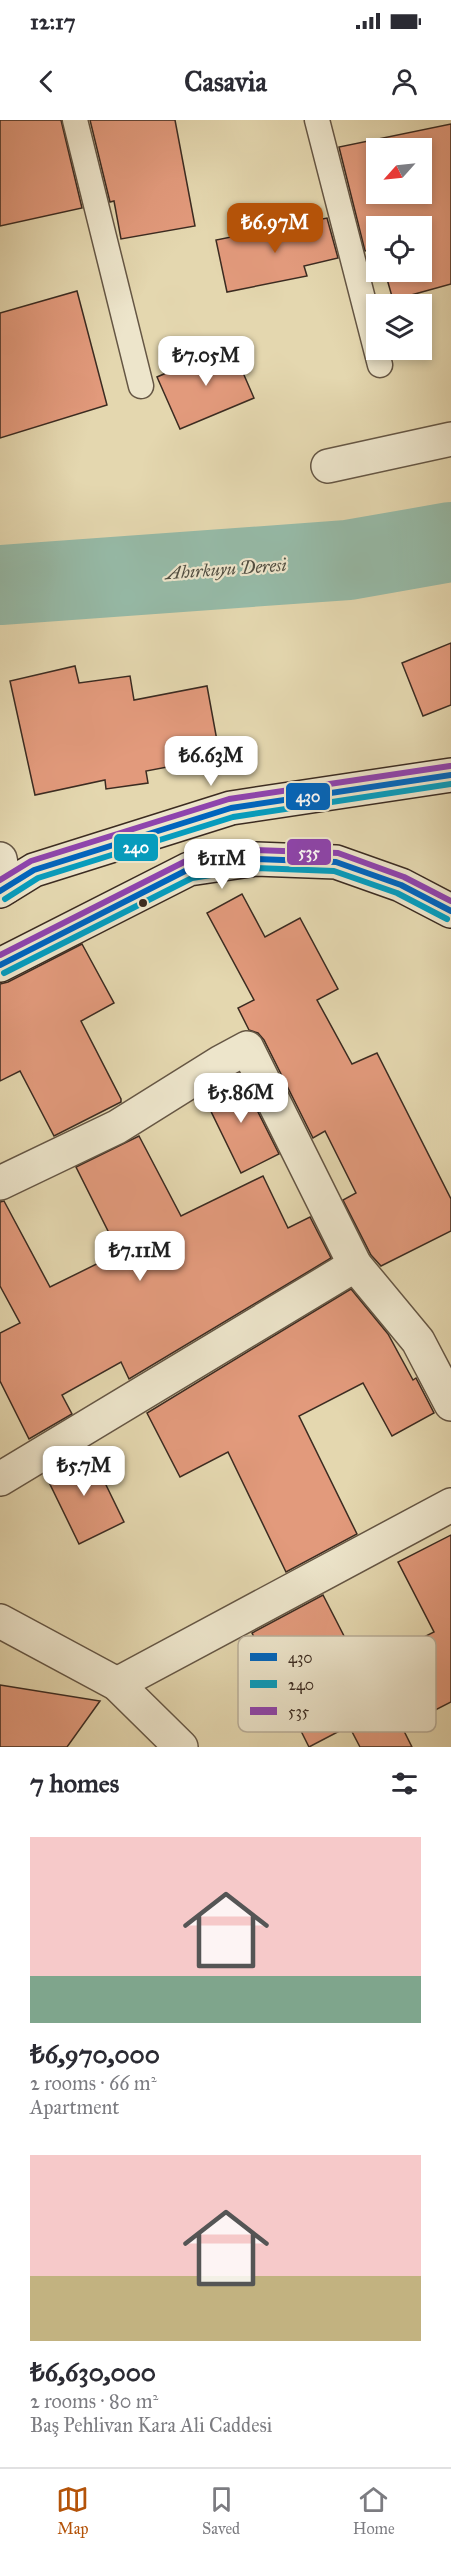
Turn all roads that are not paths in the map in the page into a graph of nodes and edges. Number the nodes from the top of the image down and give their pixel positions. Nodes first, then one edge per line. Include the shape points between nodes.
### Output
1 (75, 120) edge
2 (317, 120) edge
3 (380, 365) dead end
4 (141, 386) dead end
5 (451, 439) edge
6 (328, 466) dead end
7 (451, 775) edge
8 (2, 879) edge
9 (448, 913) edge
10 (0, 965) edge
11 (0, 1183) edge
12 (355, 1265) junction
13 (451, 1404) edge
14 (0, 1479) edge
15 (451, 1505) edge
16 (0, 1621) edge
17 (117, 1684) junction
18 (181, 1747) edge

1 - 4 lane
2 - 3 lane
5 - 6 street
7 - 8 street via 231,808
9 - 10 street via 401,885 336,862 256,859 189,869
11 - 12 street via 117,1127 247,1048
12 - 13 street via 418,1341
12 - 14 street
15 - 17 street
16 - 17 street
17 - 18 street

